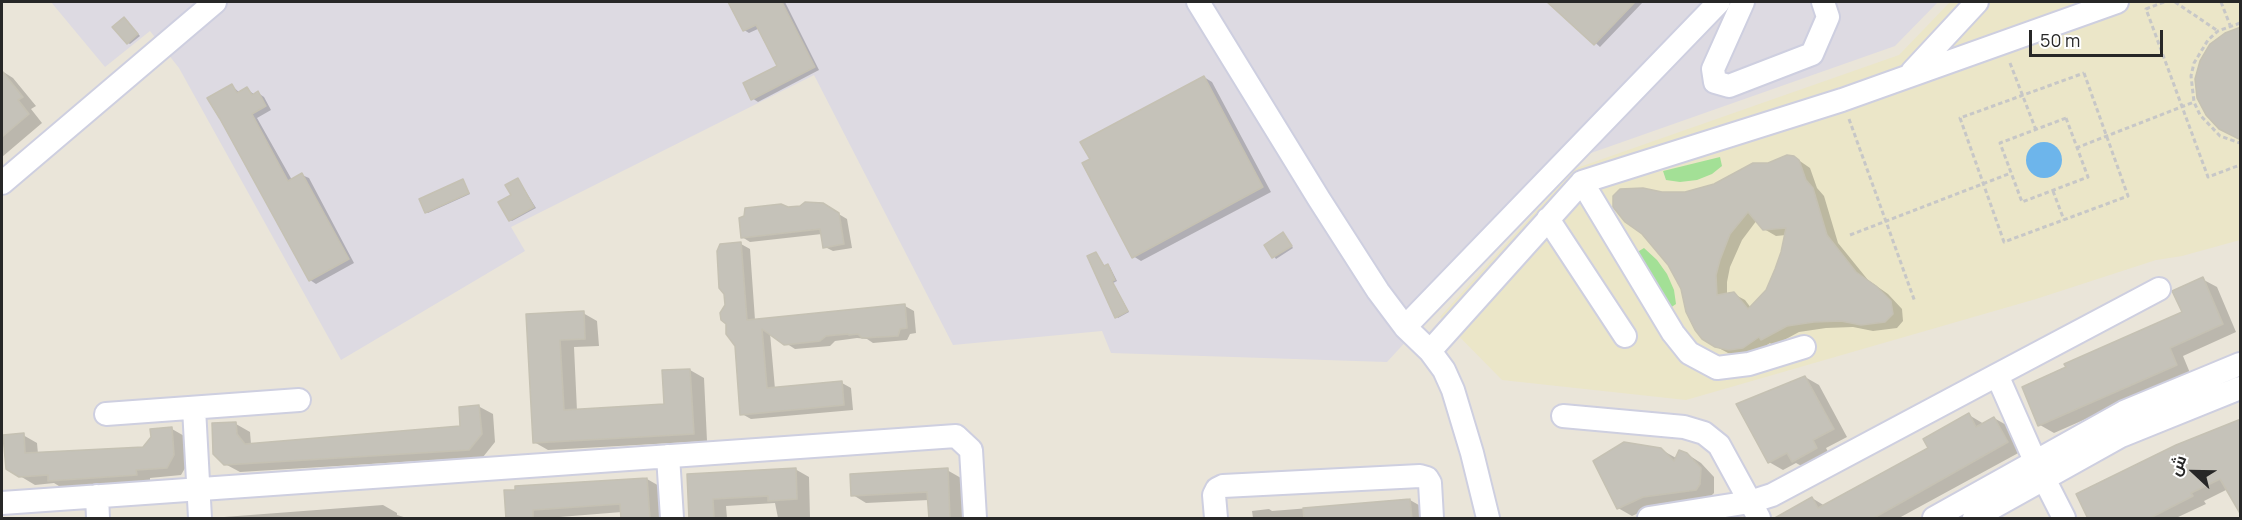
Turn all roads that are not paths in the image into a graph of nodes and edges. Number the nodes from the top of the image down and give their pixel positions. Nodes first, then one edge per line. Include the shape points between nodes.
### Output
1 (215, 2) edge
2 (1198, 2) edge
3 (1719, 2) edge
4 (1743, 2) edge
5 (1823, 2) edge
6 (1977, 2) edge
7 (2117, 2) edge
8 (1909, 75) junction
9 (1582, 182) junction
10 (2, 183) edge
11 (1548, 219) junction
12 (2159, 289) dead end
13 (1404, 327) junction
14 (1625, 336) dead end
15 (1804, 347) dead end
16 (1430, 351) junction
17 (2241, 364) edge
18 (1997, 375) junction
19 (2241, 388) edge
20 (299, 400) dead end
21 (194, 408) junction
22 (106, 414) dead end
23 (1563, 416) dead end
24 (668, 456) junction
25 (2040, 470) junction
26 (198, 489) junction
27 (2, 503) edge
28 (98, 507) edge
29 (1755, 510) edge
30 (200, 519) edge
31 (672, 519) edge
32 (975, 519) edge
33 (1216, 519) edge
34 (1432, 519) edge
35 (1488, 519) edge
36 (1650, 519) edge
37 (1934, 519) edge
38 (1974, 519) edge
39 (2064, 519) edge

1 - 10 street
2 - 13 street via 1319,200
3 - 13 street
4 - 5 street via 1713,69 1715,82 1729,86 1812,54 1828,17
6 - 8 street
7 - 8 street
8 - 9 street
9 - 11 street
9 - 15 street via 1689,353 1717,368 1749,364
11 - 14 street
11 - 16 street
12 - 18 street
13 - 16 street
16 - 35 street via 1453,390
17 - 25 street via 2124,412
18 - 25 street
18 - 29 street via 1772,495
19 - 25 street
20 - 21 street
21 - 22 street
21 - 26 street
23 - 29 street via 1674,426 1704,433 1719,445
24 - 26 street
24 - 31 street
24 - 32 street via 956,436 971,450
25 - 37 street
25 - 38 street
25 - 39 street
26 - 28 street
26 - 30 street
27 - 28 street
29 - 36 street
33 - 34 street via 1214,495 1223,486 1420,477 1428,478 1430,483

